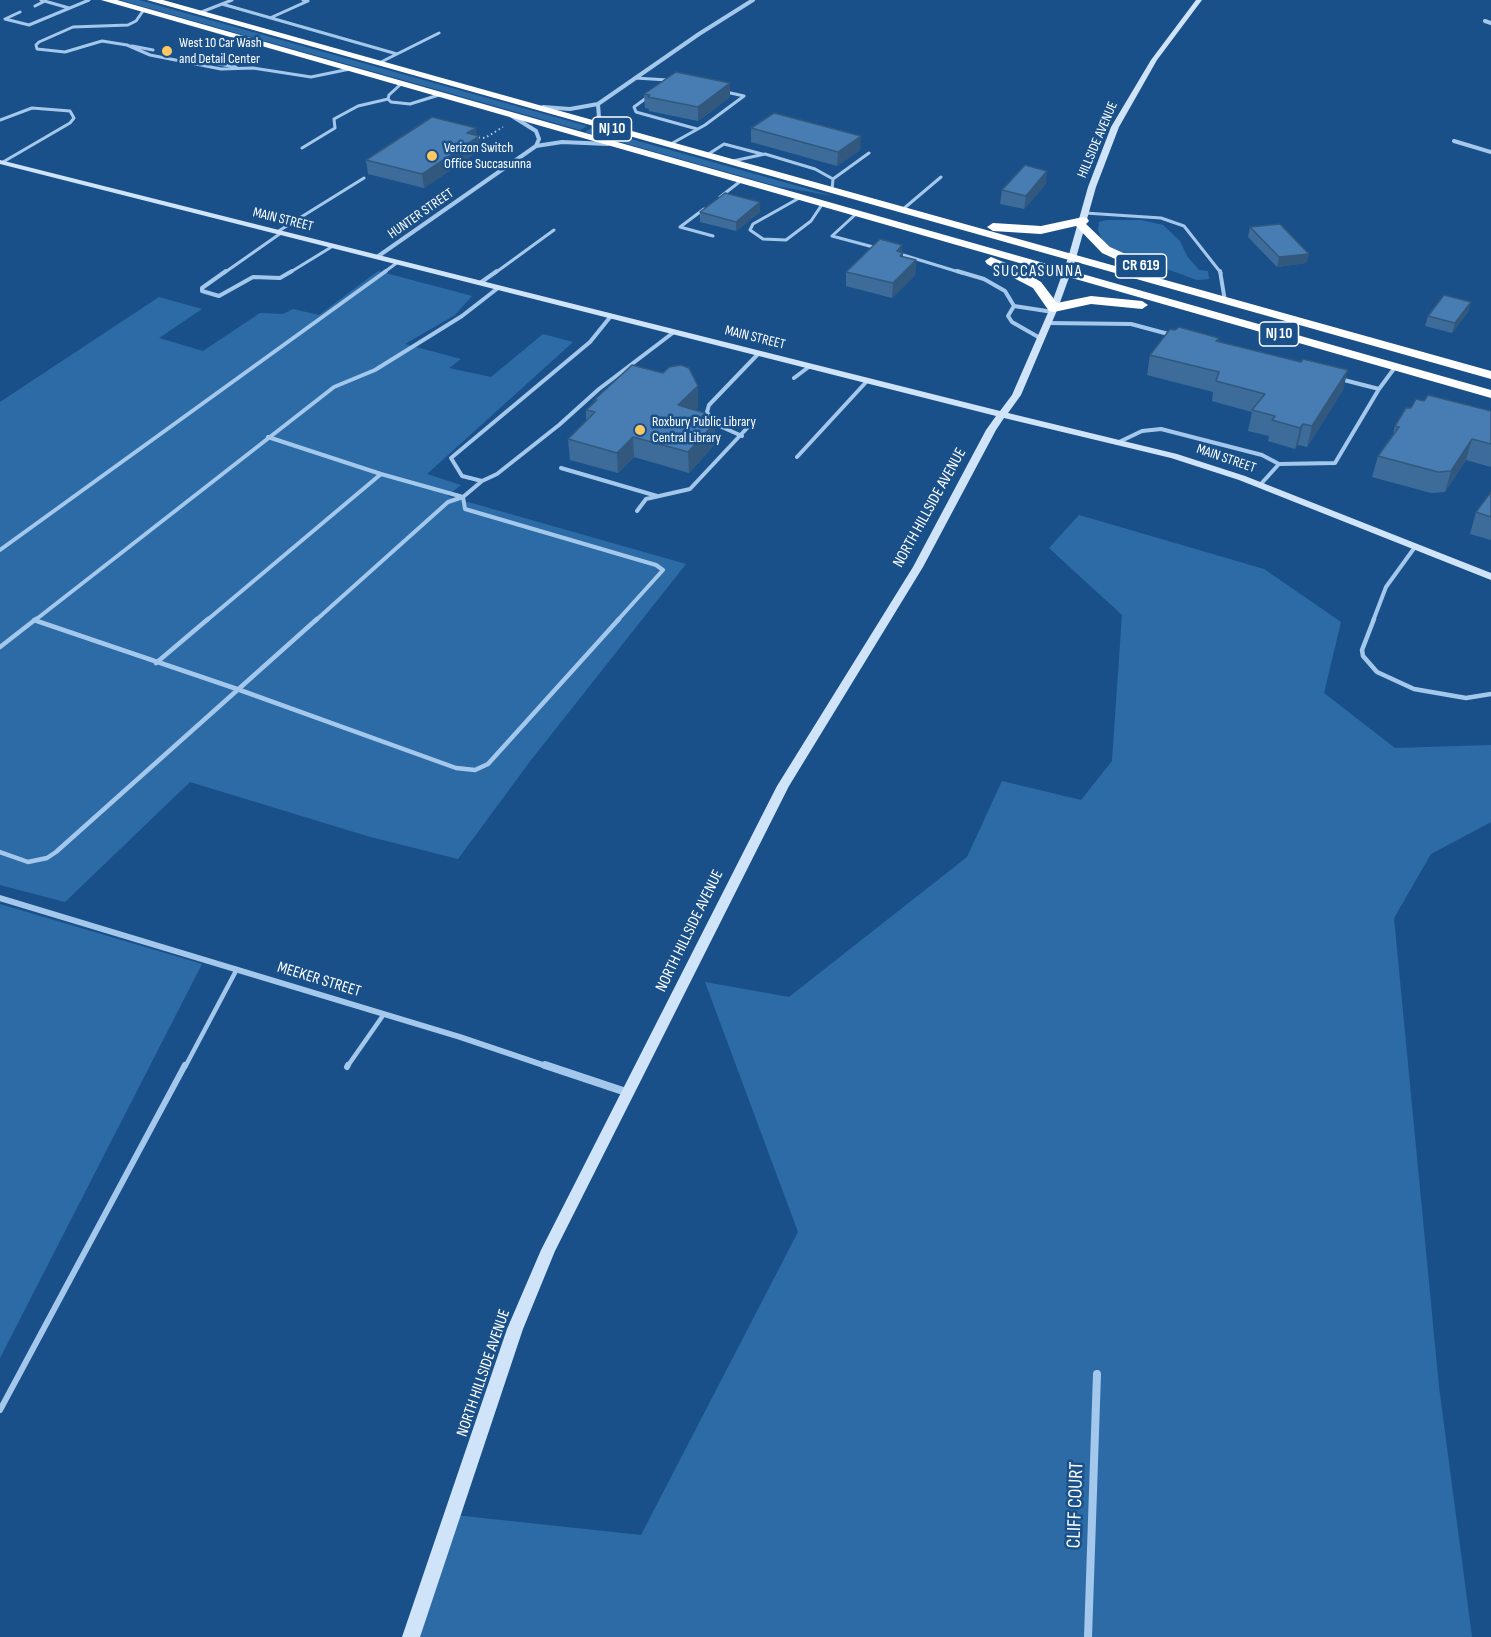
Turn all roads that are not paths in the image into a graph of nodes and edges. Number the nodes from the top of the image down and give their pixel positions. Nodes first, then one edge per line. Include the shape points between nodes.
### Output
1 (41, 0) edge
2 (89, 0) edge
3 (106, 0) edge
4 (152, 0) edge
5 (232, 0) edge
6 (303, 0) edge
7 (753, 0) edge
8 (1199, 0) edge
9 (45, 1) edge
10 (222, 4) junction
11 (34, 6) dead end
12 (69, 8) junction
13 (143, 11) junction
14 (20, 12) dead end
15 (200, 13) junction
16 (270, 18) junction
17 (1485, 21) dead end
18 (1491, 23) edge
19 (439, 33) dead end
20 (127, 45) junction
21 (153, 50) dead end
22 (397, 54) junction
23 (379, 63) junction
24 (218, 64) dead end
25 (253, 68) junction
26 (350, 69) junction
27 (635, 78) junction
28 (401, 84) junction
29 (661, 87) edge
30 (723, 92) edge
31 (652, 94) edge
32 (439, 95) junction
33 (388, 99) junction
34 (598, 104) junction
35 (531, 107) junction
36 (510, 115) junction
37 (0, 120) edge
38 (697, 129) junction
39 (616, 130) junction
40 (1454, 141) dead end
41 (615, 145) junction
42 (669, 145) junction
43 (536, 146) junction
44 (302, 148) dead end
45 (1491, 152) edge
46 (869, 153) dead end
47 (765, 154) junction
48 (707, 155) junction
49 (2, 162) edge
50 (731, 162) junction
51 (941, 177) dead end
52 (364, 178) edge
53 (742, 180) junction
54 (833, 185) junction
55 (801, 197) junction
56 (715, 201) edge
57 (823, 203) junction
58 (706, 207) edge
59 (905, 211) junction
60 (857, 213) junction
61 (1083, 220) junction
62 (554, 230) dead end
63 (918, 230) junction
64 (279, 233) junction
65 (713, 236) dead end
66 (333, 246) junction
67 (886, 250) edge
68 (897, 253) edge
69 (377, 257) junction
70 (1072, 258) junction
71 (398, 262) junction
72 (1067, 273) junction
73 (480, 283) junction
74 (498, 288) junction
75 (1207, 296) junction
76 (1225, 301) junction
77 (1014, 306) junction
78 (1054, 310) junction
79 (611, 316) junction
80 (1217, 316) junction
81 (1047, 323) junction
82 (674, 332) junction
83 (1174, 335) edge
84 (1040, 338) junction
85 (759, 353) junction
86 (810, 366) junction
87 (1396, 366) junction
88 (1491, 375) edge
89 (794, 378) dead end
90 (1337, 379) edge
91 (868, 380) junction
92 (1379, 389) junction
93 (1491, 394) edge
94 (1002, 414) junction
95 (749, 426) dead end
96 (742, 436) junction
97 (268, 437) junction
98 (1117, 442) junction
99 (797, 457) dead end
100 (1279, 464) junction
101 (561, 468) dead end
102 (381, 474) junction
103 (482, 481) junction
104 (1260, 485) junction
105 (660, 496) junction
106 (463, 497) junction
107 (637, 511) dead end
108 (1414, 547) junction
109 (0, 550) edge
110 (1491, 577) edge
111 (34, 620) junction
112 (0, 647) edge
113 (156, 663) junction
114 (237, 689) junction
115 (1491, 694) edge
116 (0, 852) edge
117 (0, 898) edge
118 (237, 969) junction
119 (384, 1014) junction
120 (347, 1066) dead end
121 (629, 1092) junction
122 (1097, 1374) dead end
123 (0, 1410) edge
124 (411, 1637) edge
125 (1088, 1637) edge

1 - 9 lane
2 - 12 lane
3 - 13 highway, NJ 10
4 - 15 highway, NJ 10
5 - 10 lane
6 - 16 lane via 308,1
7 - 27 street
8 - 61 main road, HILLSIDE AVENUE via 1131,96 1110,140
9 - 11 lane
9 - 12 lane
10 - 15 lane
10 - 16 lane
12 - 14 lane via 29,25 5,19
13 - 20 lane via 128,25 73,27 36,45 43,51 55,52 102,41
13 - 26 highway, NJ 10
15 - 23 highway, NJ 10
16 - 22 lane
17 - 18 street
19 - 22 lane
20 - 21 lane
20 - 25 lane via 150,55 221,69
22 - 23 lane
23 - 35 highway, NJ 10
24 - 25 lane
25 - 26 lane via 311,76
26 - 28 highway, NJ 10
27 - 29 lane via 670,81
27 - 34 street
28 - 32 highway, NJ 10
28 - 33 lane
30 - 38 lane via 744,96
31 - 38 lane via 634,107 636,112
32 - 33 lane via 410,104 395,104
32 - 36 highway, NJ 10
33 - 44 lane via 358,106 334,119 335,128
34 - 35 street via 570,109
34 - 39 street via 599,118
35 - 39 highway, NJ 10
36 - 41 highway, NJ 10
36 - 43 street via 536,131
37 - 49 lane via 32,108 70,111 74,118
38 - 42 lane
39 - 42 highway, NJ 10
40 - 45 street
41 - 43 street, HUNTER STREET via 562,142
41 - 53 highway, NJ 10
42 - 48 highway, NJ 10
43 - 69 street, HUNTER STREET
46 - 54 lane
47 - 48 lane via 724,144
47 - 50 lane
47 - 54 lane via 808,166
48 - 50 highway, NJ 10
49 - 64 main road, MAIN STREET
50 - 54 highway, NJ 10
51 - 59 lane
52 - 64 lane
53 - 55 highway, NJ 10
53 - 56 lane
54 - 59 highway, NJ 10
55 - 57 highway, NJ 10
55 - 57 lane via 753,224 750,230 763,239 786,240 811,221
57 - 60 highway, NJ 10
58 - 65 lane via 680,227
59 - 61 highway via 1023,230
59 - 70 highway, NJ 10
60 - 63 highway, NJ 10
60 - 67 lane via 832,236
61 - 70 main road, HILLSIDE AVENUE
61 - 75 highway, CR 619 via 1095,242 1113,254
61 - 76 lane via 1161,218 1184,226 1221,272
62 - 73 lane
63 - 72 highway, NJ 10
63 - 78 highway via 1028,279 1037,285
64 - 66 main road, MAIN STREET
64 - 66 lane via 202,291 219,296 253,277 280,278
66 - 69 main road, MAIN STREET
68 - 77 lane via 984,279 1005,291
69 - 71 main road, MAIN STREET
70 - 72 main road, HILLSIDE AVENUE
70 - 75 highway, NJ 10
71 - 73 main road, MAIN STREET
71 - 109 lane
72 - 78 main road, NORTH HILLSIDE AVENUE
72 - 80 highway, NJ 10
73 - 74 main road, MAIN STREET
74 - 79 main road, MAIN STREET
74 - 97 lane via 462,316 384,364 334,387
75 - 76 highway, NJ 10
76 - 88 highway, NJ 10
77 - 78 lane
77 - 84 lane via 1008,316 1012,322
78 - 80 highway via 1073,302 1107,300
78 - 81 main road, NORTH HILLSIDE AVENUE
79 - 82 main road, MAIN STREET
79 - 103 lane via 590,342 451,458 462,476
80 - 87 highway, NJ 10
81 - 83 lane via 1131,324
81 - 84 main road, NORTH HILLSIDE AVENUE
82 - 85 main road, MAIN STREET
82 - 103 lane via 497,474
84 - 94 main road, NORTH HILLSIDE AVENUE via 1016,395
85 - 86 main road, MAIN STREET
85 - 96 lane via 709,405 707,412 713,423
86 - 89 lane
86 - 91 main road, MAIN STREET
87 - 92 lane
87 - 93 highway, NJ 10
90 - 92 lane
91 - 94 main road, MAIN STREET
91 - 99 lane
92 - 100 lane via 1335,463
94 - 98 main road, MAIN STREET
94 - 121 main road, NORTH HILLSIDE AVENUE via 918,567 783,786
95 - 96 lane
96 - 105 lane via 690,489
97 - 102 lane
97 - 111 lane
98 - 100 lane via 1142,431 1161,429 1262,455
98 - 104 main road, MAIN STREET via 1182,458
100 - 104 lane
101 - 105 lane
102 - 106 lane
102 - 113 lane
103 - 106 lane
104 - 108 main road, MAIN STREET
105 - 107 lane via 646,500
106 - 114 lane via 448,502
106 - 114 lane via 465,509 663,570 489,764 475,770 456,768
108 - 110 main road, MAIN STREET
108 - 115 lane via 1386,587 1363,656 1377,672 1414,689 1466,698
111 - 112 lane
111 - 113 lane
113 - 114 lane
114 - 116 lane via 56,852 28,862
117 - 118 street, MEEKER STREET
118 - 119 street, MEEKER STREET
118 - 123 lane
119 - 120 lane
119 - 121 street, MEEKER STREET
121 - 124 main road, NORTH HILLSIDE AVENUE via 548,1250 515,1329
122 - 125 street, CLIFF COURT

